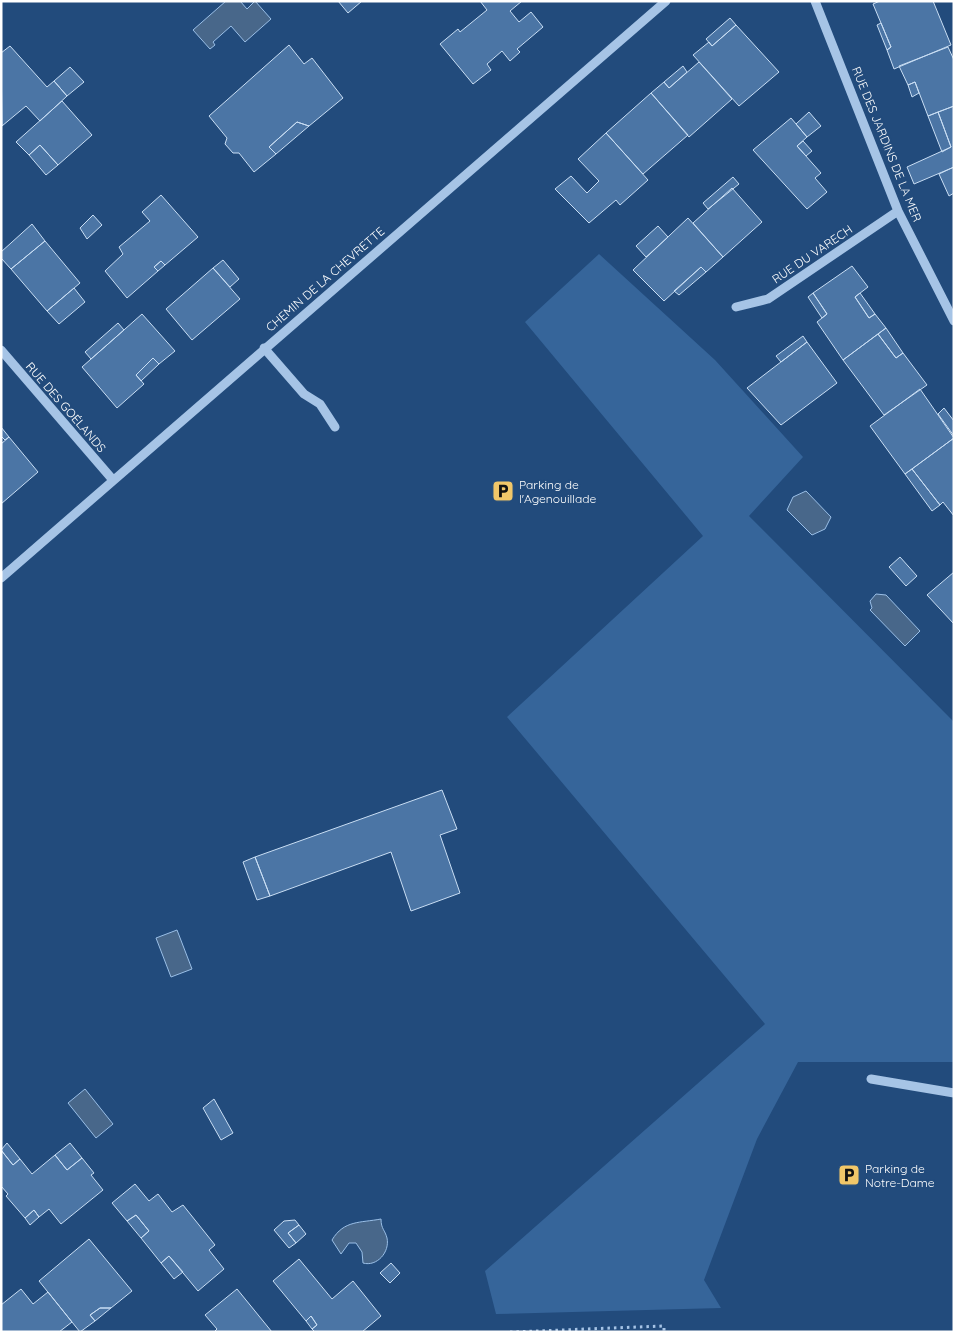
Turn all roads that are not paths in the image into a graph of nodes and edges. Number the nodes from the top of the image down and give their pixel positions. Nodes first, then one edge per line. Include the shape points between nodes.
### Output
1 (666, 1) edge
2 (815, 1) edge
3 (898, 211) junction
4 (736, 307) dead end
5 (954, 321) edge
6 (264, 348) junction
7 (1, 350) edge
8 (335, 427) dead end
9 (113, 480) junction
10 (1, 578) edge
11 (871, 1079) dead end
12 (954, 1093) edge

1 - 6 street, CHEMIN DE LA CHEVRETTE
2 - 3 street, RUE DES JARDINS DE LA MER
3 - 4 street, RUE DU VARECH via 768,299
3 - 5 street, RUE DES JARDINS DE LA MER
6 - 8 street via 304,394 320,404
6 - 9 street, CHEMIN DE LA CHEVRETTE
7 - 9 street, RUE DES GOÉLANDS
9 - 10 street, CHEMIN DE LA CHEVRETTE
11 - 12 street

